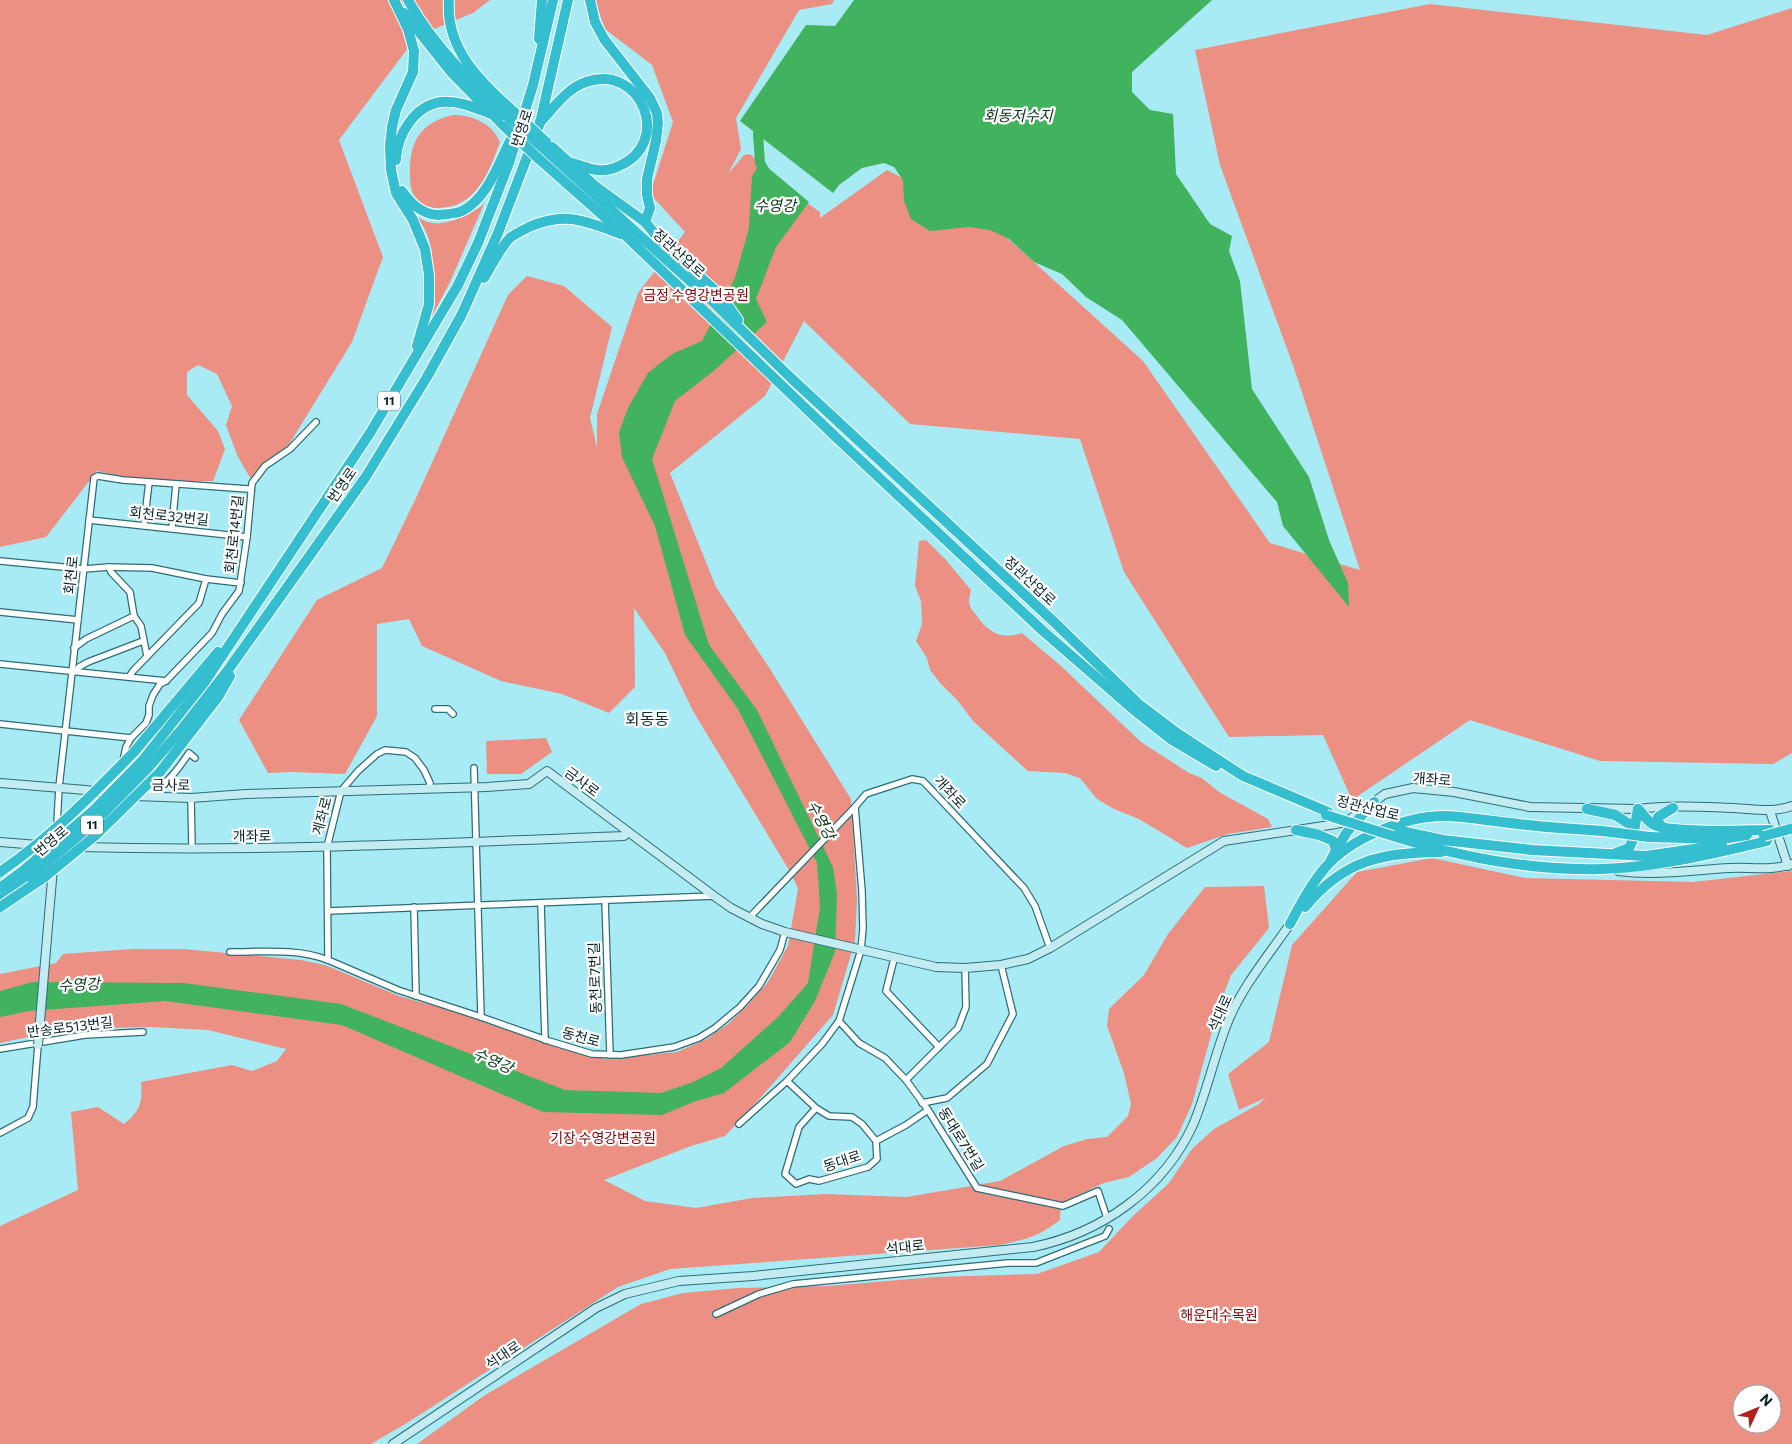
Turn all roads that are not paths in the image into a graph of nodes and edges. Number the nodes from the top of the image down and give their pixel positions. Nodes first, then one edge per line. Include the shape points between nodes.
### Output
1 (394, 0) edge
2 (408, 0) edge
3 (449, 0) edge
4 (542, 0) edge
5 (553, 0) edge
6 (568, 0) edge
7 (590, 0) edge
8 (430, 33) junction
9 (538, 67) junction
10 (488, 89) junction
11 (494, 115) junction
12 (508, 118) junction
13 (522, 118) junction
14 (540, 123) junction
15 (543, 150) junction
16 (568, 162) junction
17 (645, 222) junction
18 (629, 233) junction
19 (462, 314) junction
20 (759, 346) junction
21 (410, 365) junction
22 (316, 422) dead end
23 (149, 482) junction
24 (176, 484) junction
25 (251, 491) junction
26 (89, 520) junction
27 (144, 525) junction
28 (172, 528) junction
29 (247, 537) junction
30 (0, 561) edge
31 (110, 567) junction
32 (84, 569) junction
33 (206, 579) junction
34 (241, 583) junction
35 (0, 612) edge
36 (134, 616) junction
37 (246, 619) junction
38 (78, 620) junction
39 (258, 629) junction
40 (143, 641) junction
41 (74, 648) junction
42 (147, 656) junction
43 (0, 664) edge
44 (74, 671) junction
45 (129, 677) junction
46 (166, 681) junction
47 (435, 709) dead end
48 (453, 714) dead end
49 (0, 724) edge
50 (66, 731) junction
51 (132, 738) junction
52 (130, 750) junction
53 (195, 758) dead end
54 (145, 764) junction
55 (474, 768) dead end
56 (120, 775) junction
57 (0, 783) edge
58 (475, 787) junction
59 (59, 788) junction
60 (429, 789) junction
61 (341, 791) junction
62 (103, 793) junction
63 (143, 797) junction
64 (190, 798) junction
65 (1374, 802) junction
66 (1792, 806) edge
67 (855, 807) junction
68 (1587, 808) junction
69 (1673, 808) junction
70 (1638, 809) junction
71 (1770, 811) junction
72 (1327, 814) junction
73 (1634, 827) junction
74 (1663, 828) junction
75 (1791, 828) edge
76 (1296, 830) junction
77 (628, 832) junction
78 (1395, 833) junction
79 (1767, 836) junction
80 (477, 841) junction
81 (0, 842) edge
82 (28, 845) junction
83 (55, 846) junction
84 (326, 847) junction
85 (192, 849) junction
86 (1336, 850) junction
87 (1457, 852) junction
88 (1610, 855) junction
89 (1790, 865) edge
90 (53, 866) junction
91 (1325, 868) junction
92 (1602, 869) junction
93 (0, 872) edge
94 (27, 874) junction
95 (0, 888) edge
96 (714, 896) junction
97 (0, 900) edge
98 (605, 900) junction
99 (541, 903) junction
100 (479, 905) junction
101 (0, 907) edge
102 (414, 907) junction
103 (328, 911) junction
104 (749, 918) junction
105 (1290, 924) junction
106 (787, 932) junction
107 (1050, 948) junction
108 (857, 949) junction
109 (230, 952) dead end
110 (894, 958) junction
111 (328, 960) junction
112 (1001, 965) junction
113 (965, 968) junction
114 (416, 996) junction
115 (481, 1017) junction
116 (839, 1021) junction
117 (143, 1032) dead end
118 (545, 1040) junction
119 (38, 1045) joint
120 (939, 1047) junction
121 (0, 1049) edge
122 (610, 1056) junction
123 (906, 1080) junction
124 (787, 1081) junction
125 (922, 1103) junction
126 (816, 1108) junction
127 (928, 1110) junction
128 (739, 1124) dead end
129 (0, 1133) edge
130 (876, 1141) junction
131 (1106, 1215) dead end
132 (1108, 1229) dead end
133 (716, 1314) dead end
134 (393, 1444) edge

1 - 11 highway via 452,72
1 - 21 highway via 414,51 413,72 392,127 391,170 396,193 413,220 425,249 430,275 429,304
2 - 8 highway
3 - 10 highway via 451,34 462,56
4 - 9 highway
5 - 9 highway, 번영로 / 11
6 - 14 highway, 번영로 / 11
7 - 17 highway via 595,22 604,39 650,98 657,113 656,141 648,179 650,208
8 - 10 highway
8 - 12 highway via 456,66
9 - 13 highway, 번영로 / 11
10 - 12 highway
11 - 12 highway
11 - 13 highway via 462,104 441,102 425,109 407,124 396,153 396,171 400,187 414,206 435,215 460,212 468,207 479,198 490,180
12 - 15 highway, bridge
12 - 15 highway, bridge
13 - 21 highway, 번영로 / 11 via 509,163 478,243 458,285
14 - 16 highway via 584,82 614,80 627,86 638,97 648,125 638,153 613,169 598,170
14 - 19 highway, 번영로 / 11 via 498,233
15 - 16 highway
15 - 18 highway
16 - 17 highway
17 - 20 highway via 720,296
18 - 19 highway via 569,218 546,221 522,230 504,245
18 - 20 highway, 정관산업로 via 711,300
18 - 72 highway, 정관산업로 via 840,442 1043,631 1134,710 1179,744 1252,784
19 - 39 highway, 번영로 / 11 via 365,478
20 - 72 highway, 정관산업로 via 1140,705 1177,734 1243,776
21 - 37 highway, 번영로 / 11 via 370,432
22 - 25 street, 회천로14번길 via 290,449 265,466 252,483
23 - 24 street, 회천로
23 - 26 street, 회천로 via 94,478
23 - 27 street
24 - 25 street, 회천로
24 - 28 street
25 - 29 street, 회천로14번길
26 - 27 street, 회천로32번길
26 - 32 street, 회천로
27 - 28 street, 회천로32번길
28 - 29 street, 회천로32번길
29 - 34 street, 회천로14번길
30 - 32 street
31 - 32 street
31 - 33 street via 152,568
31 - 36 street via 130,592
32 - 38 street, 회천로
33 - 34 street
33 - 42 street, 회천로14번길 via 199,603
34 - 46 street, 회천로14번길 via 239,592 212,633
35 - 38 street
36 - 40 street via 141,626
36 - 41 street
37 - 52 highway
37 - 54 highway, 번영로 / 11
38 - 41 street, 회천로
39 - 54 highway, 번영로 / 11 via 181,730
39 - 101 highway, bridge via 218,697 160,772 96,835 46,876
40 - 42 street
40 - 44 street via 88,662
41 - 44 street, 회천로
42 - 45 street, 회천로14번길
43 - 44 street
44 - 45 street
44 - 50 street, 회천로
45 - 46 street
46 - 51 street, 회천로14번길 via 153,695 146,723
47 - 48 street via 448,709
49 - 50 street
50 - 51 street
50 - 59 street, 회천로
51 - 52 street, 회천로14번길
52 - 56 street
52 - 93 highway, bridge via 79,809
53 - 63 street via 189,753 177,772 156,791
54 - 94 highway, 번영로 / 11, bridge via 96,821
55 - 58 street
56 - 62 street
56 - 63 street
57 - 59 main road, 금사로
58 - 60 main road, 금사로
58 - 77 main road, 금사로 via 529,784 547,771
58 - 80 street
59 - 62 main road, 금사로
59 - 83 street, 회천로
60 - 61 main road, 금사로
60 - 61 street via 430,783 415,758 406,752 385,750 358,771
61 - 64 main road, 금사로
61 - 84 street, 계좌로
62 - 63 main road, 금사로
63 - 64 main road, 금사로
64 - 85 street
65 - 68 main road, 개좌로 via 1385,794 1413,788 1454,792 1530,807
65 - 76 main road, 개좌로 via 1346,822
65 - 86 highway via 1347,832
66 - 71 main road, 개좌로
67 - 104 street, 개좌로
67 - 107 street, 개좌로 via 866,794 912,779 923,781 1024,888 1035,906
67 - 108 street via 863,928
68 - 70 main road, 개좌로
68 - 73 highway via 1616,815
69 - 70 main road, 개좌로
69 - 71 main road, 개좌로
69 - 74 highway via 1658,817
70 - 73 highway
70 - 74 highway via 1651,824
71 - 89 main road
72 - 78 highway, bridge
73 - 88 highway via 1629,848
74 - 79 highway
75 - 79 highway
76 - 86 highway via 1328,838
76 - 107 main road, 개좌로 via 1224,841
77 - 80 main road, 개좌로 via 624,836
77 - 96 main road, 개좌로
78 - 87 highway, 정관산업로
78 - 88 highway, 정관산업로 via 1532,850
79 - 88 highway, 정관산업로 via 1646,856
79 - 91 highway, bridge via 1722,839 1649,837 1446,816 1426,817 1399,823 1364,838
79 - 92 highway, 정관산업로 via 1687,859
80 - 84 main road, 개좌로
80 - 100 street
81 - 82 main road, 개좌로
82 - 83 main road, 개좌로
82 - 90 main road
83 - 85 main road, 개좌로
83 - 90 main road
84 - 85 main road, 개좌로
84 - 103 street
86 - 91 highway
87 - 92 highway, 정관산업로 via 1518,864
87 - 105 highway via 1383,857 1349,868 1332,879
89 - 92 main road via 1643,874
90 - 119 main road, bridge
91 - 105 highway
94 - 95 highway, 번영로 / 11
94 - 97 highway, 번영로 / 11
96 - 98 street
96 - 104 main road, 개좌로
98 - 99 street
98 - 122 street, 동천로7번길
99 - 100 street
99 - 118 street
100 - 102 street
100 - 115 street
102 - 103 street
102 - 114 street
103 - 111 street
104 - 106 main road, 개좌로
105 - 134 main road, 석대로 via 1232,1012 1200,1108 1182,1144 1142,1193 1114,1215 1078,1234 1033,1247 679,1281 625,1294 596,1308
106 - 108 main road, 개좌로
106 - 122 street, 동천로 via 758,986 715,1028 674,1047
107 - 112 main road, 개좌로 via 1028,959
108 - 110 main road, 개좌로
108 - 116 street
109 - 111 street, 동천로 via 293,952
110 - 113 main road, 개좌로 via 936,967
110 - 120 street via 886,991
111 - 114 street, 동천로
112 - 113 main road, 개좌로
112 - 125 street via 1013,1014 988,1064 947,1098
113 - 120 street via 966,1007 958,1028
114 - 115 street, 동천로
115 - 118 street, 동천로
116 - 123 street, 동대로7번길 via 859,1043 885,1058
116 - 124 street
117 - 121 street, 반송로513번길 via 85,1034
118 - 122 street, 동천로
119 - 129 street, 반송로513번길 via 33,1107 28,1118
120 - 123 street
123 - 125 street, 동대로7번길
124 - 126 street, 동대로
124 - 128 street
125 - 127 street, 동대로7번길
126 - 130 street, 동대로 via 829,1116 852,1117
126 - 130 street, 동대로 via 799,1127 786,1174 796,1184 868,1167 877,1160
127 - 130 street, 동대로
127 - 131 street, 동대로7번길 via 977,1188 1063,1206 1098,1191
132 - 133 street via 1104,1236 1036,1263 793,1284 758,1294

